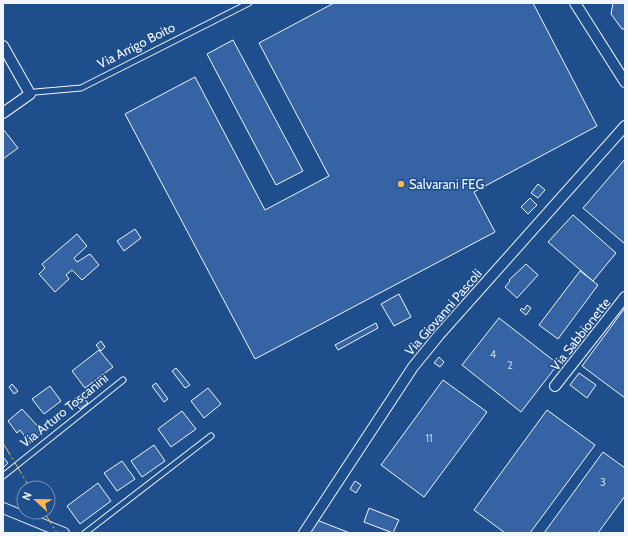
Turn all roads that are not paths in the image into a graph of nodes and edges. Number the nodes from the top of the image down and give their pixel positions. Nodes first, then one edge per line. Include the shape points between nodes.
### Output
1 (249, 3) edge
2 (575, 3) edge
3 (3, 46) edge
4 (625, 82) edge
5 (30, 94) junction
6 (3, 113) edge
7 (625, 126) edge
8 (625, 297) edge
9 (123, 380) dead end
10 (555, 386) dead end
11 (211, 436) dead end
12 (3, 476) edge
13 (3, 508) edge
14 (64, 533) edge
15 (85, 533) edge
16 (304, 533) edge

1 - 5 lane, Via Arrigo Boito via 81,88
2 - 4 street
3 - 5 street
5 - 6 street, Via Arrigo Boito
7 - 16 street, Via Giovanni Pascoli via 413,367
8 - 10 street, Via Sabbionette
9 - 12 lane, Via Arturo Toscanini
11 - 15 lane
13 - 14 street

